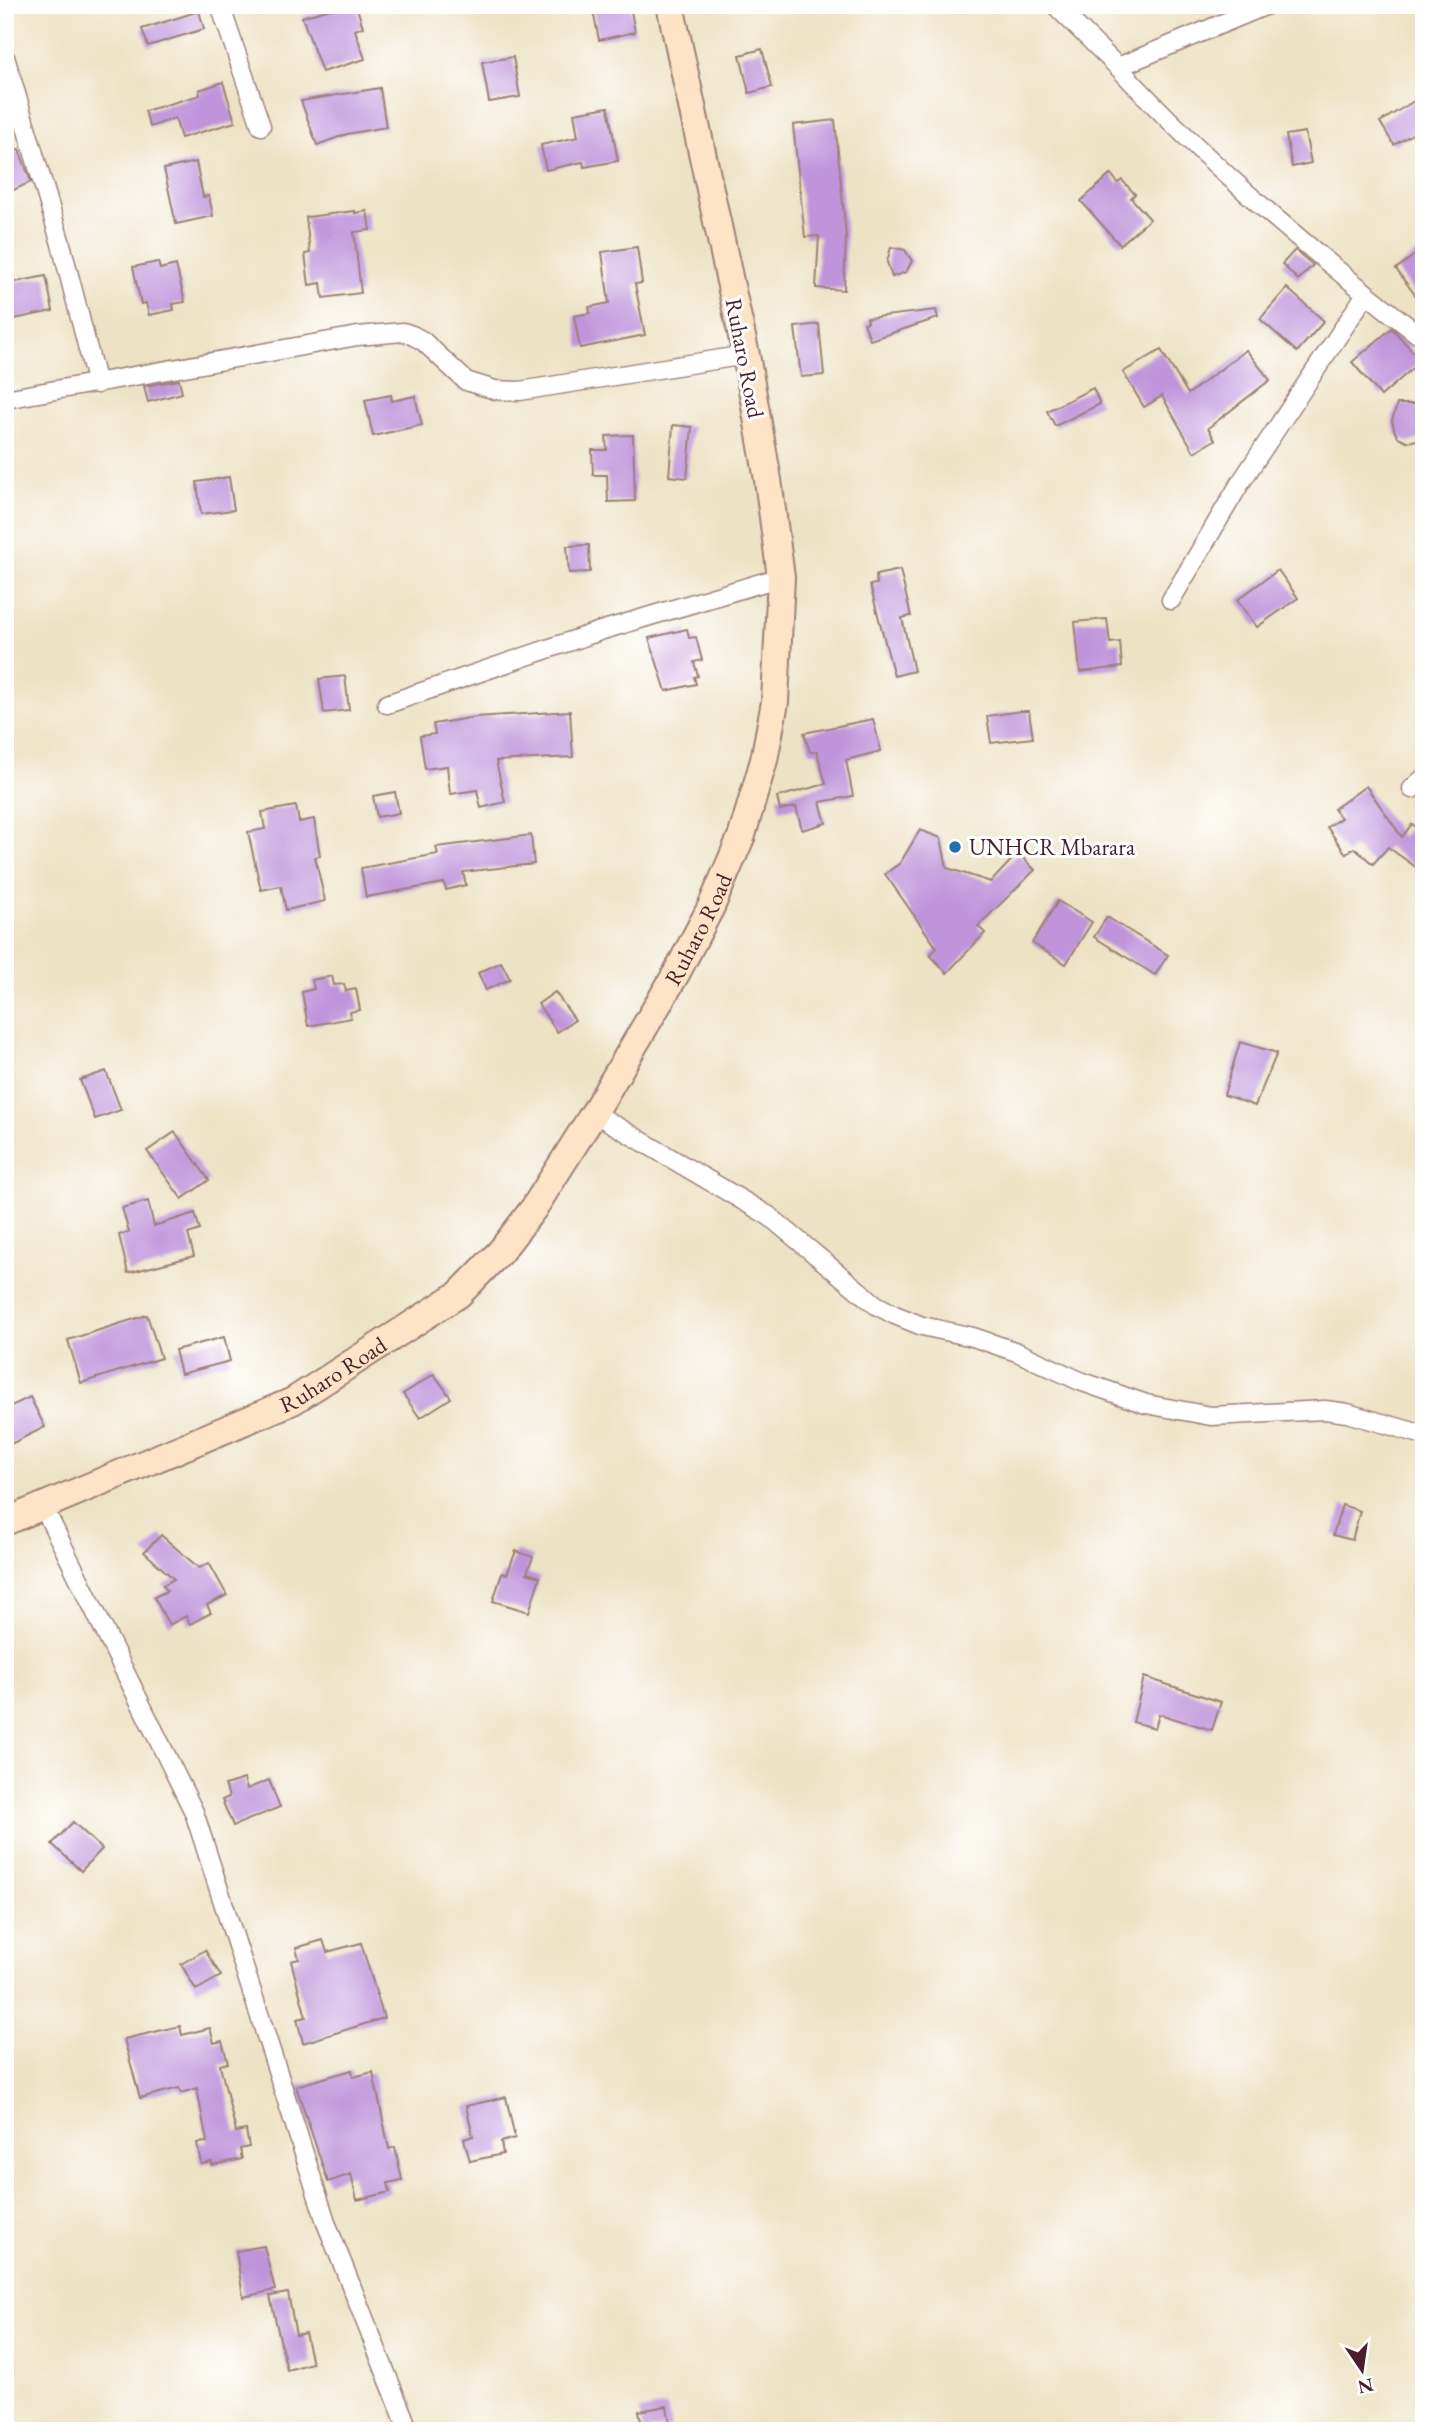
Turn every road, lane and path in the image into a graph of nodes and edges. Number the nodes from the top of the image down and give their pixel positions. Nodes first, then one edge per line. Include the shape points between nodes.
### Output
1 (220, 5) edge
2 (670, 5) edge
3 (1055, 5) edge
4 (1267, 5) edge
5 (5, 57) edge
6 (1118, 67) junction
7 (261, 126) dead end
8 (1366, 294) junction
9 (1424, 339) edge
10 (746, 355) junction
11 (97, 384) junction
12 (5, 399) edge
13 (780, 577) junction
14 (1171, 600) dead end
15 (387, 704) dead end
16 (594, 1113) junction
17 (1424, 1435) edge
18 (43, 1506) junction
19 (5, 1522) edge
20 (409, 2431) edge

1 - 7 street
2 - 10 street, Ruharo Road
3 - 6 street
4 - 6 street
5 - 11 street
6 - 8 street via 1223,170
8 - 9 street
8 - 14 street via 1239,485
10 - 11 street via 520,391 495,390 466,381 423,341 403,332 358,336
10 - 13 street, Ruharo Road
11 - 12 street
13 - 15 street via 600,631
13 - 16 street, Ruharo Road via 775,702 742,835 682,962
16 - 17 street via 769,1216 876,1305 922,1326 973,1336 1146,1404 1221,1417 1325,1410
16 - 18 street, Ruharo Road via 534,1209 460,1294 293,1401
18 - 19 street, Ruharo Road
18 - 20 street via 194,1812 327,2225

